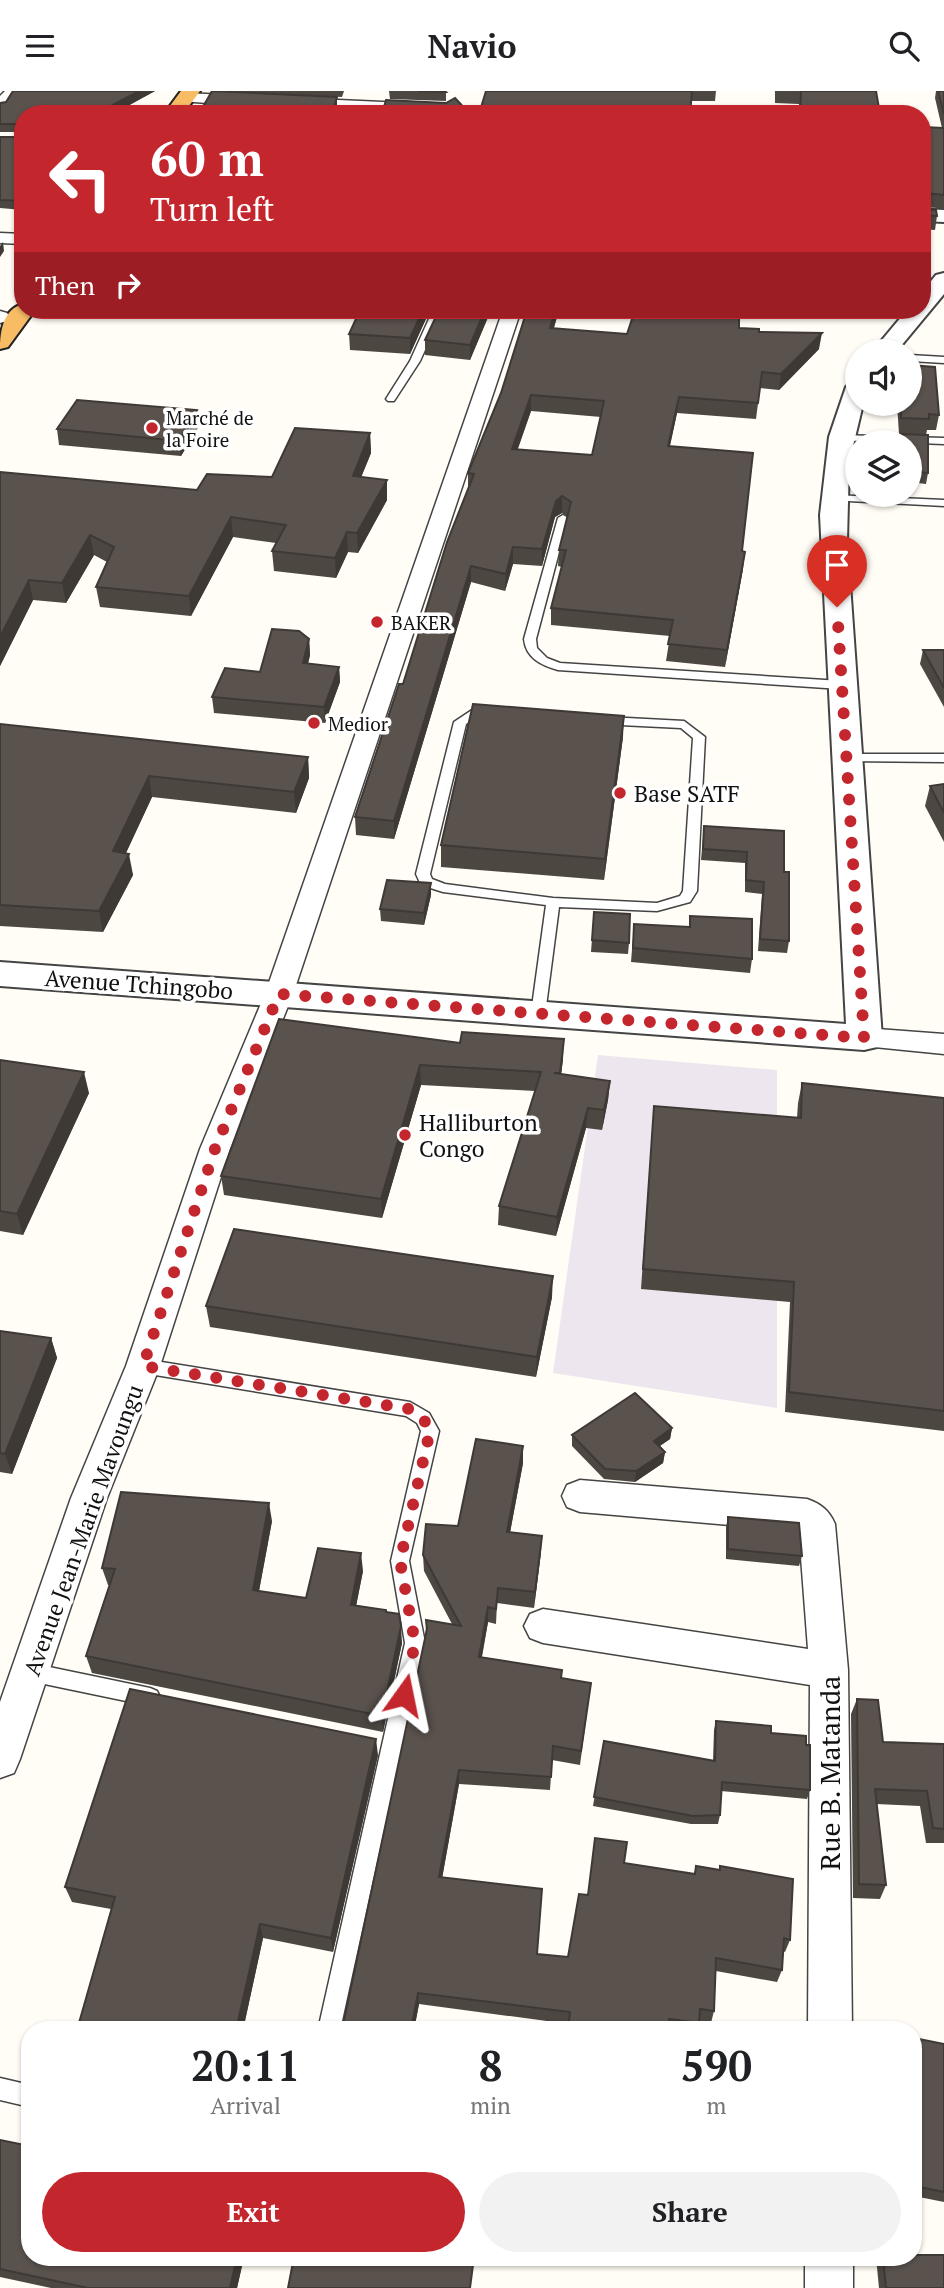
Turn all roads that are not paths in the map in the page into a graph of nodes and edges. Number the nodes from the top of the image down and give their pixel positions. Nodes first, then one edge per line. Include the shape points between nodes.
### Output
1 (13, 91) edge
2 (183, 93) edge
3 (0, 104) edge
4 (167, 105) edge
5 (329, 105) edge
6 (944, 280) edge
7 (931, 296) edge
8 (14, 299) edge
9 (0, 317) edge
10 (17, 319) edge
11 (434, 319) edge
12 (509, 319) edge
13 (912, 319) edge
14 (894, 339) edge
15 (0, 342) edge
16 (922, 359) edge
17 (944, 360) edge
18 (391, 399) dead end
19 (847, 416) edge
20 (839, 438) junction
21 (944, 441) edge
22 (833, 498) junction
23 (944, 503) edge
24 (563, 518) edge
25 (841, 685) junction
26 (849, 758) junction
27 (944, 758) edge
28 (553, 902) junction
29 (0, 974) edge
30 (279, 994) junction
31 (538, 1014) junction
32 (864, 1038) junction
33 (944, 1044) edge
34 (143, 1366) junction
35 (580, 1496) dead end
36 (543, 1626) dead end
37 (829, 1670) junction
38 (30, 1672) junction
39 (164, 1699) edge
40 (0, 1759) edge
41 (332, 2021) edge
42 (830, 2021) edge
43 (0, 2089) edge
44 (21, 2094) edge
45 (829, 2266) edge
46 (829, 2288) edge

1 - 3 street
2 - 4 highway
2 - 5 street
6 - 7 street
8 - 9 highway
10 - 15 highway
11 - 18 lane
12 - 30 street, Avenue Jean-Marie Mavoungu
13 - 14 street
16 - 17 lane
19 - 20 street
20 - 21 lane
20 - 22 street
22 - 23 lane
22 - 25 street
24 - 25 lane via 530,639 531,649 544,660 558,666
25 - 26 street
26 - 27 lane
26 - 32 street
28 - 28 lane via 657,907 685,899 690,891 699,737 695,731 673,724 482,714 460,722 423,874 426,882
28 - 31 lane
29 - 30 street, Avenue Tchingobo
30 - 31 street, Avenue Tchingobo
30 - 34 street, Avenue Jean-Marie Mavoungu via 215,1149
31 - 32 street, Avenue Tchingobo
32 - 33 street
34 - 38 street, Avenue Jean-Marie Mavoungu via 89,1498
34 - 41 lane via 410,1409 423,1418 430,1431 400,1561 415,1643 386,1744
35 - 37 street, Rue B. Matanda via 814,1518 819,1531
36 - 37 street
37 - 42 street, Rue B. Matanda
38 - 39 lane
38 - 40 street, Avenue Jean-Marie Mavoungu
43 - 44 lane
45 - 46 street

